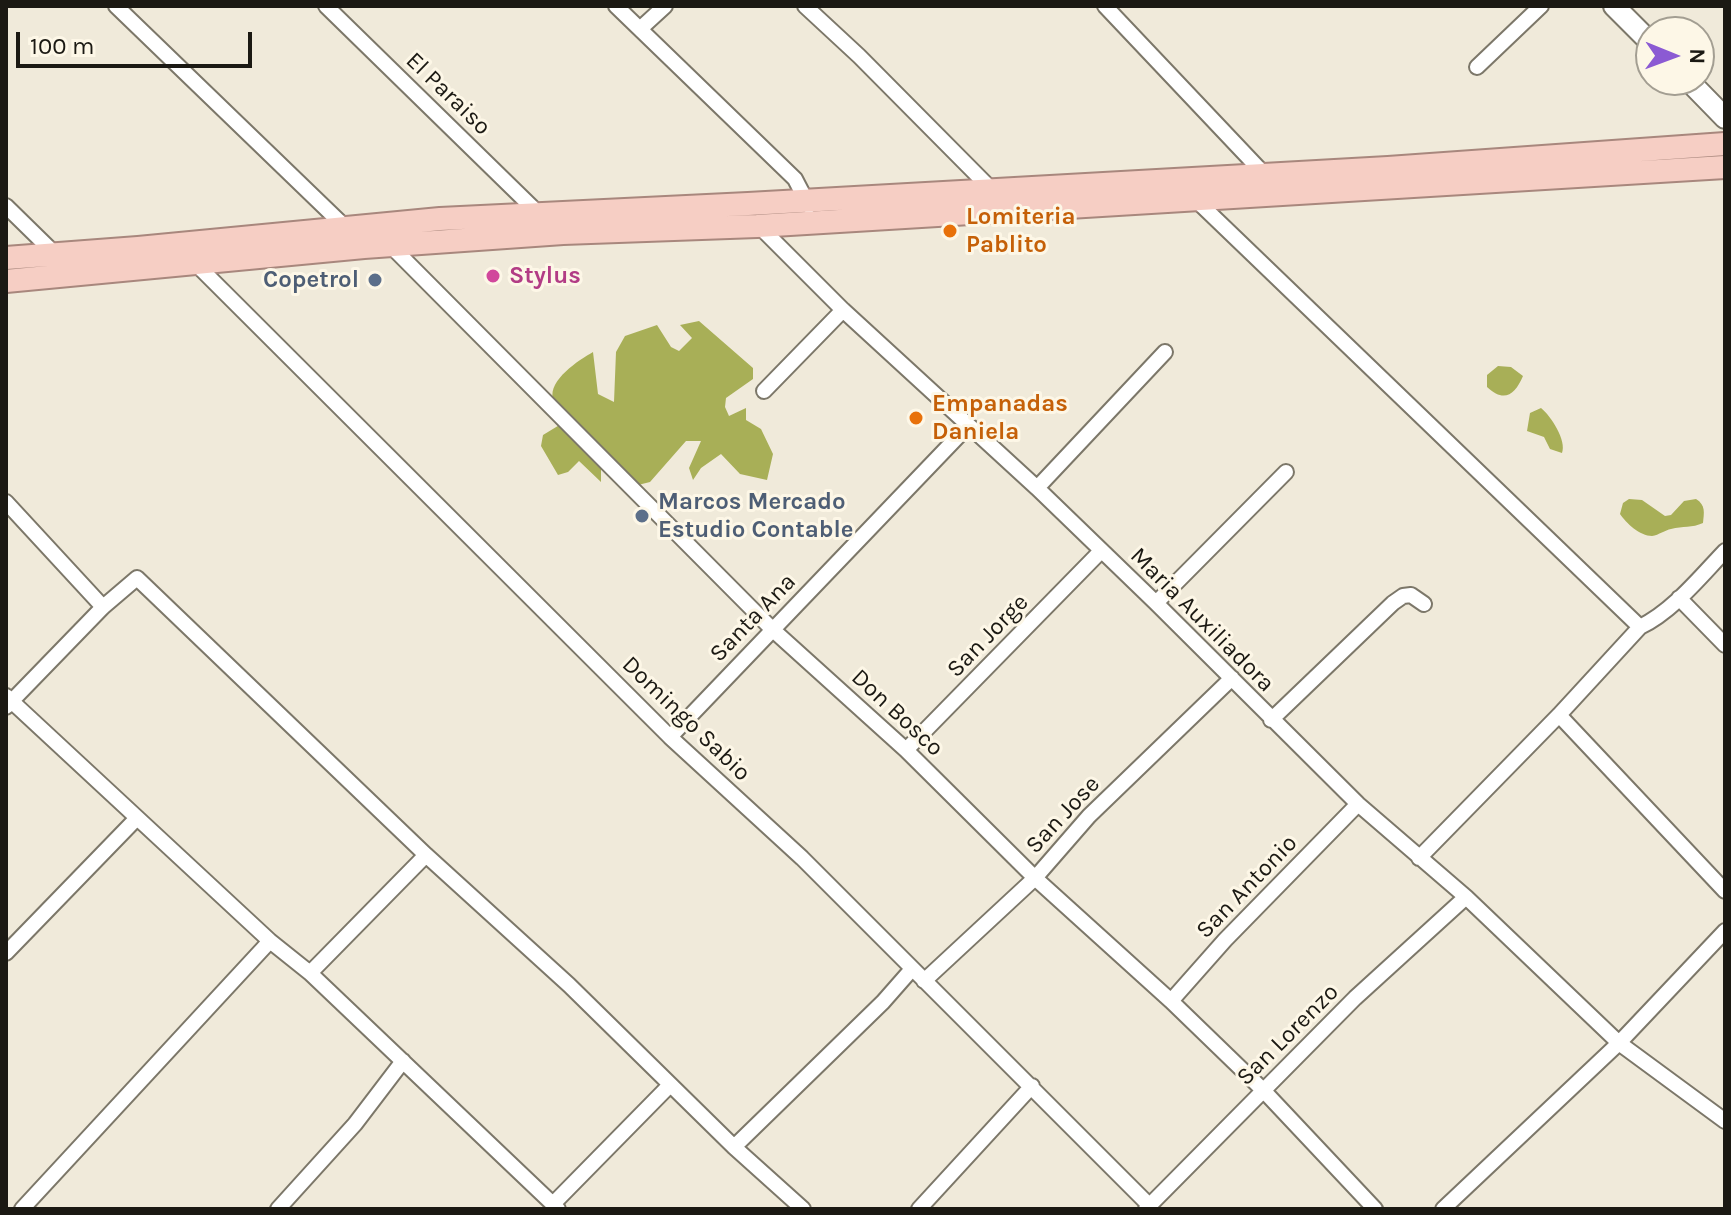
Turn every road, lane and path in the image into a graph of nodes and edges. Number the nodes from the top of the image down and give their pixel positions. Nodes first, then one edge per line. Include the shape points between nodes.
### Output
1 (116, 6) edge
2 (326, 6) edge
3 (616, 6) edge
4 (665, 6) edge
5 (805, 6) edge
6 (1105, 6) edge
7 (1541, 6) edge
8 (1614, 6) edge
9 (1635, 27) edge
10 (641, 28) junction
11 (1477, 67) dead end
12 (1704, 96) edge
13 (1725, 118) edge
14 (1725, 144) edge
15 (1725, 167) edge
16 (1264, 174) junction
17 (991, 189) junction
18 (807, 199) junction
19 (1195, 199) junction
20 (748, 204) junction
21 (6, 206) edge
22 (539, 214) junction
23 (812, 222) junction
24 (757, 226) junction
25 (345, 227) junction
26 (391, 246) junction
27 (55, 254) junction
28 (6, 258) edge
29 (194, 262) junction
30 (6, 281) edge
31 (843, 310) junction
32 (1165, 352) dead end
33 (764, 391) dead end
34 (968, 426) junction
35 (1286, 472) dead end
36 (1037, 488) junction
37 (6, 502) edge
38 (1101, 551) junction
39 (1725, 551) edge
40 (1679, 598) junction
41 (1156, 603) junction
42 (1424, 604) dead end
43 (103, 607) junction
44 (1640, 627) junction
45 (772, 629) junction
46 (1725, 645) edge
47 (1232, 678) junction
48 (8, 701) edge
49 (1559, 715) junction
50 (1271, 720) junction
51 (670, 737) junction
52 (906, 750) junction
53 (1358, 804) junction
54 (136, 819) junction
55 (426, 855) junction
56 (1419, 858) junction
57 (1035, 878) junction
58 (1725, 891) edge
59 (1466, 897) junction
60 (1725, 931) edge
61 (270, 941) junction
62 (6, 953) edge
63 (912, 969) junction
64 (310, 973) junction
65 (924, 981) junction
66 (1171, 1001) junction
67 (1619, 1043) junction
68 (403, 1061) junction
69 (670, 1085) junction
70 (1032, 1086) junction
71 (1263, 1090) junction
72 (1725, 1121) edge
73 (734, 1147) junction
74 (556, 1206) edge
75 (1148, 1207) edge
76 (22, 1209) edge
77 (278, 1209) edge
78 (803, 1209) edge
79 (919, 1209) edge
80 (1375, 1209) edge
81 (1443, 1209) edge

1 - 25 street
2 - 22 street, El Paraiso
3 - 10 street
4 - 10 street
5 - 17 street
6 - 16 street
7 - 11 street
8 - 9 main road
10 - 18 street via 795,179
12 - 13 main road
14 - 16 highway
15 - 19 highway
16 - 17 highway
17 - 18 highway
18 - 20 highway
18 - 23 street
19 - 23 highway
19 - 44 street
20 - 22 highway
20 - 24 street
21 - 27 street
22 - 25 highway
23 - 24 highway
24 - 26 highway
24 - 31 street, Maria Auxiliadora
25 - 27 highway
26 - 29 highway
26 - 45 street, Don Bosco
27 - 28 highway
29 - 30 highway
29 - 51 street, Domingo Sabio
31 - 33 street
31 - 34 street, Maria Auxiliadora
32 - 36 street
34 - 36 street, Maria Auxiliadora
34 - 45 street, Santa Ana
35 - 41 street
36 - 38 street, Maria Auxiliadora
37 - 43 street
38 - 41 street, Maria Auxiliadora
38 - 52 street, San Jorge
39 - 40 street
40 - 44 street
40 - 46 street
41 - 47 street, Maria Auxiliadora
42 - 50 street via 1411,595 1393,603
43 - 48 street
43 - 55 street via 137,578
44 - 49 street
45 - 51 street, Santa Ana
45 - 52 street, Don Bosco
47 - 50 street, Maria Auxiliadora
47 - 57 street, San Jose via 1089,816
48 - 54 street
49 - 56 street
49 - 58 street
50 - 53 street, Maria Auxiliadora
51 - 63 street, Domingo Sabio via 802,858
52 - 57 street, Don Bosco
53 - 56 street, Maria Auxiliadora
53 - 66 street, San Antonio
54 - 61 street
54 - 62 street
55 - 64 street
55 - 69 street
56 - 59 street, Maria Auxiliadora
57 - 65 street, San Jose
57 - 66 street, Don Bosco
59 - 67 street, Maria Auxiliadora
59 - 71 street, San Lorenzo
60 - 67 street
61 - 64 street
61 - 76 street
63 - 65 street, Domingo Sabio
63 - 73 street
64 - 68 street
65 - 70 street, Domingo Sabio
66 - 71 street, Don Bosco
67 - 72 street, Maria Auxiliadora
67 - 81 street
68 - 74 street
68 - 77 street
69 - 73 street
69 - 74 street
70 - 75 street, Domingo Sabio
70 - 79 street
71 - 75 street, San Lorenzo
71 - 80 street, Don Bosco
73 - 78 street

